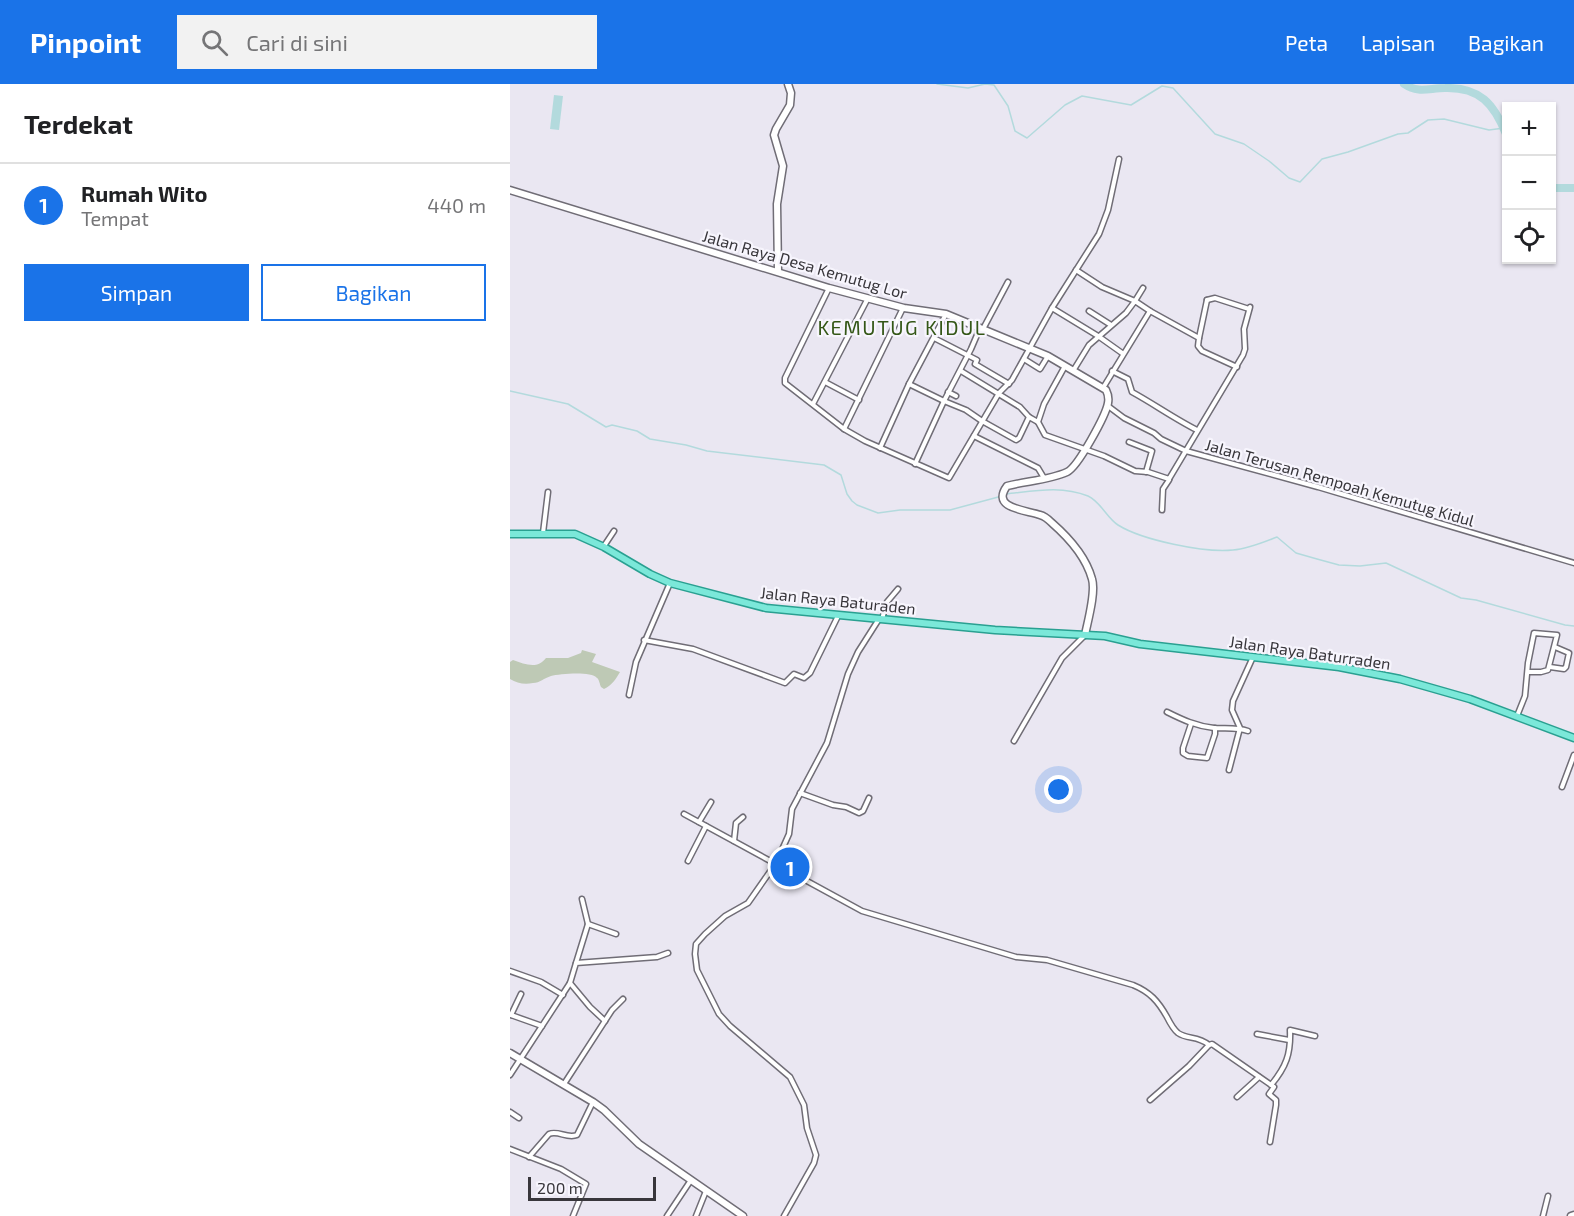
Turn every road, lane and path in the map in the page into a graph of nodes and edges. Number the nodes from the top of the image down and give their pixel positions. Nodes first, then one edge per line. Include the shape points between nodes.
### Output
1 (788, 84) edge
2 (1119, 159) dead end
3 (510, 190) edge
4 (1076, 270) junction
5 (778, 272) junction
6 (1008, 282) dead end
7 (829, 288) junction
8 (1143, 288) dead end
9 (868, 298) junction
10 (1135, 301) junction
11 (904, 308) junction
12 (1052, 308) junction
13 (1089, 311) dead end
14 (1150, 311) junction
15 (946, 314) junction
16 (1111, 325) junction
17 (982, 328) junction
18 (1098, 336) junction
19 (934, 338) junction
20 (1199, 338) junction
21 (1029, 348) junction
22 (1122, 353) junction
23 (968, 356) junction
24 (1048, 356) junction
25 (1024, 359) junction
26 (1065, 366) junction
27 (1237, 368) junction
28 (961, 371) junction
29 (1073, 371) junction
30 (1112, 371) junction
31 (825, 382) junction
32 (909, 384) junction
33 (1009, 384) junction
34 (1103, 388) junction
35 (948, 392) junction
36 (999, 393) junction
37 (956, 396) dead end
38 (859, 400) junction
39 (944, 401) junction
40 (813, 404) junction
41 (1108, 406) junction
42 (1029, 417) junction
43 (982, 421) junction
44 (1038, 422) junction
45 (844, 429) junction
46 (1197, 430) junction
47 (974, 436) junction
48 (1130, 442) dead end
49 (880, 448) junction
50 (1085, 449) junction
51 (1186, 451) junction
52 (915, 464) junction
53 (1146, 472) junction
54 (1044, 478) junction
55 (1169, 479) junction
56 (548, 492) dead end
57 (1162, 510) dead end
58 (614, 531) dead end
59 (543, 533) junction
60 (510, 534) edge
61 (604, 547) junction
62 (1574, 562) edge
63 (670, 583) junction
64 (898, 589) dead end
65 (838, 616) junction
66 (881, 619) junction
67 (1086, 634) junction
68 (644, 640) junction
69 (1140, 644) joint
70 (1555, 647) junction
71 (1253, 657) junction
72 (1550, 667) junction
73 (1529, 672) junction
74 (629, 695) dead end
75 (1167, 712) dead end
76 (1516, 716) junction
77 (1191, 724) junction
78 (1215, 728) junction
79 (1240, 728) junction
80 (1248, 731) dead end
81 (1574, 738) edge
82 (1014, 741) dead end
83 (1574, 755) edge
84 (1229, 770) dead end
85 (1563, 787) dead end
86 (800, 793) junction
87 (869, 798) dead end
88 (711, 802) dead end
89 (684, 814) dead end
90 (743, 817) dead end
91 (699, 822) junction
92 (706, 826) junction
93 (734, 841) junction
94 (687, 861) dead end
95 (776, 863) junction
96 (582, 899) dead end
97 (588, 924) junction
98 (616, 934) dead end
99 (668, 953) dead end
100 (576, 963) junction
101 (510, 971) edge
102 (570, 983) junction
103 (521, 994) dead end
104 (563, 995) junction
105 (623, 999) dead end
106 (511, 1016) edge
107 (605, 1021) junction
108 (542, 1026) junction
109 (1257, 1034) dead end
110 (1315, 1036) dead end
111 (1290, 1040) junction
112 (1209, 1045) junction
113 (510, 1053) edge
114 (521, 1059) junction
115 (510, 1075) edge
116 (1259, 1077) junction
117 (564, 1084) junction
118 (1271, 1085) junction
119 (1237, 1097) dead end
120 (1150, 1100) dead end
121 (593, 1102) junction
122 (510, 1112) edge
123 (519, 1118) dead end
124 (1270, 1142) dead end
125 (510, 1149) edge
126 (529, 1157) junction
127 (691, 1180) junction
128 (706, 1191) junction
129 (1548, 1196) dead end
130 (573, 1216) edge
131 (667, 1216) edge
132 (696, 1216) edge
133 (743, 1216) edge
134 (784, 1216) edge
135 (1543, 1216) edge

1 - 5 street via 790,105 774,135 783,166 777,204
2 - 4 street via 1099,234
3 - 5 street, Jalan Raya Desa Kemutug Lor
4 - 10 street
4 - 12 street
5 - 7 street, Jalan Raya Desa Kemutug Lor
6 - 17 street
7 - 9 street, Jalan Raya Desa Kemutug Lor
7 - 40 street via 785,378 785,383
8 - 10 street
9 - 11 street, Jalan Raya Desa Kemutug Lor
9 - 31 street
10 - 14 street
10 - 16 street
11 - 15 street, Jalan Raya Desa Kemutug Lor
11 - 38 street
12 - 18 street
12 - 21 street
13 - 16 street
14 - 20 street
14 - 22 street
15 - 17 street, Jalan Raya Desa Kemutug Lor
15 - 19 street
16 - 18 street
17 - 21 street, Jalan Raya Desa Kemutug Lor
17 - 23 street
18 - 22 street
18 - 29 street
19 - 23 street
19 - 32 street
20 - 27 street via 1197,346 1202,351
20 - 27 street via 1208,298 1250,308 1244,329 1245,352
21 - 24 street, Jalan Raya Desa Kemutug Lor
21 - 25 street
22 - 30 street
23 - 28 street
23 - 33 street
24 - 25 street via 1040,369
24 - 26 street, Jalan Raya Desa Kemutug Lor
25 - 33 street
26 - 29 street, Jalan Raya Desa Kemutug Lor
26 - 44 street
27 - 46 street
28 - 35 street
28 - 36 street
29 - 34 street, Jalan Raya Desa Kemutug Lor
30 - 34 street
30 - 46 street via 1128,379 1132,392
31 - 38 street
31 - 40 street
32 - 39 street
32 - 49 street
33 - 36 street
34 - 41 street via 1109,395
35 - 37 street
35 - 39 street
36 - 42 street
36 - 43 street
38 - 45 street
39 - 43 street
39 - 52 street
40 - 45 street
41 - 50 street
41 - 51 street, Jalan Terusan Rempoah Kemutug Kidul
42 - 43 street via 1017,440
42 - 44 street
43 - 47 street
44 - 50 street via 1049,437
45 - 49 street
46 - 51 street
47 - 52 street via 949,478
47 - 54 street via 1038,468
48 - 53 street via 1152,451
49 - 52 street
50 - 53 street
50 - 54 street via 1073,468
51 - 55 street
51 - 62 street, Jalan Terusan Rempoah Kemutug Kidul
53 - 55 street
54 - 67 street via 1007,486 1004,501 1046,517 1077,548 1093,579
55 - 57 street via 1163,489
56 - 59 street
58 - 61 street
59 - 60 main road, Jalan Raya Baturaden
59 - 61 main road, Jalan Raya Baturaden via 575,534
61 - 63 main road, Jalan Raya Baturaden
63 - 65 main road, Jalan Raya Baturaden via 766,608
63 - 68 street
64 - 66 street via 887,602
65 - 66 main road, Jalan Raya Baturaden
65 - 68 street via 810,674 804,678 794,674 785,683 693,649
66 - 67 main road, Jalan Raya Baturaden
66 - 86 street via 853,662 827,742
67 - 69 main road, Jalan Raya Baturaden
67 - 82 street via 1062,658
68 - 74 street
69 - 71 main road, Jalan Raya Baturraden
70 - 72 street
70 - 72 street via 1569,653 1566,667
70 - 73 street via 1557,635 1534,633
71 - 76 main road, Jalan Raya Baturraden via 1400,679
71 - 79 street via 1233,701 1232,710
72 - 73 street
73 - 76 street
75 - 77 street
76 - 81 main road, Jalan Raya Baturraden
77 - 78 street
77 - 78 street via 1183,748 1188,756 1208,758
78 - 79 street
79 - 80 street
79 - 84 street
83 - 85 street
86 - 87 street via 859,813
86 - 95 street
88 - 91 street
89 - 91 street
90 - 93 street via 736,823
91 - 92 street
92 - 93 street
92 - 94 street
93 - 95 street
95 - 112 street via 862,910 1016,957 1047,960 1140,988 1156,999 1176,1032 1200,1038
95 - 134 street via 748,903 705,934 696,945 695,961 719,1014 790,1077 800,1095 816,1155
96 - 97 street
97 - 98 street
97 - 100 street
99 - 100 street
100 - 102 street
101 - 104 street
102 - 104 street
102 - 107 street
103 - 106 street
104 - 108 street
105 - 107 street
106 - 108 street
107 - 117 street
108 - 114 street
109 - 111 street
110 - 111 street via 1290,1030
111 - 118 street via 1288,1058
112 - 116 street
112 - 120 street
113 - 114 street
114 - 115 street
114 - 117 street
116 - 118 street
116 - 119 street
117 - 121 street
118 - 124 street via 1274,1087 1269,1094 1276,1105
121 - 126 street via 577,1135 553,1132
121 - 127 street via 639,1144
122 - 123 street
125 - 126 street
126 - 130 street via 561,1168 586,1184
127 - 128 street
127 - 131 street
128 - 132 street
128 - 133 street
129 - 135 street

